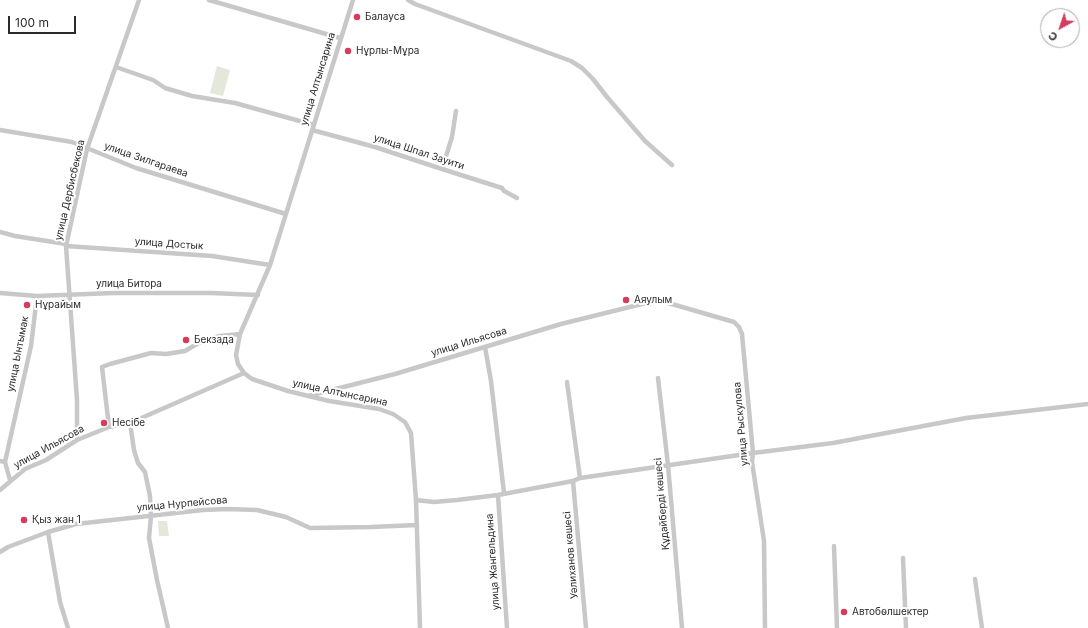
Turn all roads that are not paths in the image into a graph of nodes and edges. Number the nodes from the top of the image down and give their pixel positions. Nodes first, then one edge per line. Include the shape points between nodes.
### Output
1 (139, 0) edge
2 (209, 0) edge
3 (353, 0) edge
4 (408, 0) edge
5 (340, 38) junction
6 (116, 67) junction
7 (456, 110) dead end
8 (313, 128) junction
9 (0, 130) edge
10 (87, 149) junction
11 (672, 165) dead end
12 (442, 169) junction
13 (517, 198) dead end
14 (286, 214) junction
15 (0, 232) edge
16 (66, 245) junction
17 (270, 265) junction
18 (0, 293) edge
19 (69, 294) junction
20 (258, 295) junction
21 (37, 296) junction
22 (637, 305) joint
23 (240, 334) junction
24 (485, 347) junction
25 (244, 373) junction
26 (658, 378) dead end
27 (567, 382) dead end
28 (307, 396) junction
29 (1088, 404) edge
30 (130, 423) junction
31 (110, 427) junction
32 (77, 440) junction
33 (753, 452) junction
34 (2, 461) edge
35 (668, 465) junction
36 (580, 478) junction
37 (10, 480) junction
38 (573, 481) junction
39 (0, 490) edge
40 (504, 493) junction
41 (498, 495) junction
42 (416, 500) junction
43 (151, 516) junction
44 (417, 525) junction
45 (48, 532) junction
46 (834, 546) dead end
47 (0, 552) edge
48 (903, 558) dead end
49 (975, 579) dead end
50 (68, 628) edge
51 (168, 628) edge
52 (420, 628) edge
53 (506, 628) edge
54 (586, 628) edge
55 (682, 628) edge
56 (765, 628) edge
57 (837, 628) edge
58 (906, 628) edge
59 (982, 628) edge

1 - 6 street, улица Дербисбекова
2 - 5 street
3 - 5 street, улица Алтынсарина
4 - 11 street via 576,64 593,79 645,141
5 - 8 street, улица Алтынсарина
6 - 8 street, улица Шпал Зауити via 153,80 165,88 192,96 235,103
6 - 10 street, улица Дербисбекова
7 - 12 street via 452,137
8 - 12 street, улица Шпал Зауити
8 - 14 street, улица Алтынсарина
9 - 10 street, улица Зилгараева via 72,142
10 - 14 street, улица Зилгараева via 136,168
10 - 16 street, улица Дербисбекова
12 - 13 street, улица Шпал Зауити via 502,188
14 - 17 street, улица Алтынсарина
15 - 16 street, улица Достык
16 - 17 street, улица Достык via 212,256
16 - 19 street, улица Дербисбекова
17 - 20 street, улица Алтынсарина
18 - 21 street, улица Битора
19 - 20 street, улица Битора via 114,292
19 - 21 street, улица Битора
19 - 32 street, улица Дербисбекова via 77,400
20 - 23 street, улица Алтынсарина
21 - 34 street, улица Ынтымак via 31,346
22 - 24 street, улица Ильясова
22 - 33 street, улица Рыскулова via 658,300 734,322 739,327 744,351
23 - 25 street, улица Алтынсарина via 236,355
23 - 31 street via 202,341 185,351 151,353 102,367
24 - 28 street, улица Ильясова via 397,374
24 - 40 street
25 - 28 street, улица Алтынсарина via 252,379
25 - 30 street, улица Ильясова
26 - 35 street, Құдайберді көшесі
27 - 36 street
28 - 42 street, улица Алтынсарина via 379,409 405,422 411,433
29 - 33 street via 966,418 833,443
30 - 31 street, улица Ильясова
30 - 43 street via 138,463 146,472
31 - 32 street, улица Ильясова
32 - 37 street, улица Ильясова via 46,460 24,469
33 - 35 street
33 - 56 street, улица Рыскулова via 752,462 764,541
34 - 37 street
35 - 36 street
35 - 55 street, Құдайберді көшесі
36 - 38 street
37 - 39 street, улица Ильясова
38 - 40 street
38 - 54 street, Уәлиханов көшесі
40 - 41 street
41 - 42 street via 434,502
41 - 53 street, улица Жангельдина
42 - 44 street, улица Алтынсарина
43 - 44 street, улица Нурпейсова via 227,509 257,510 286,517 310,528
43 - 45 street, улица Нурпейсова via 76,524
43 - 51 street via 149,538
44 - 52 street, улица Алтынсарина
45 - 47 street, улица Нурпейсова
45 - 50 street via 60,602
46 - 57 street
48 - 58 street
49 - 59 street

